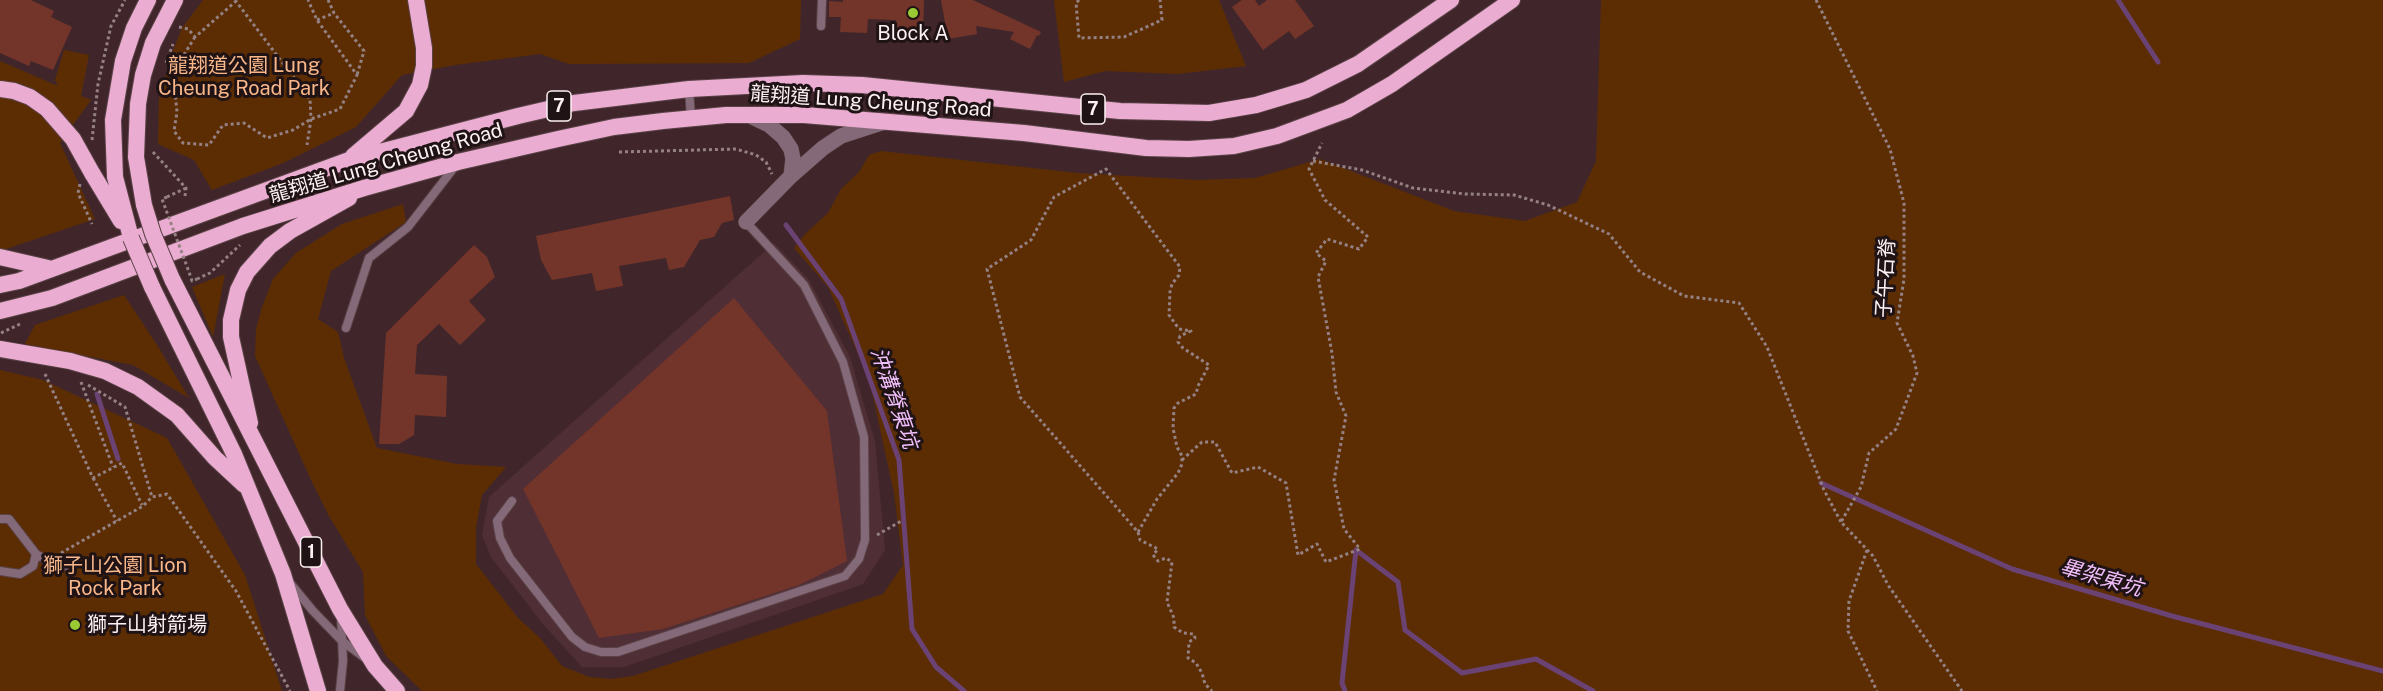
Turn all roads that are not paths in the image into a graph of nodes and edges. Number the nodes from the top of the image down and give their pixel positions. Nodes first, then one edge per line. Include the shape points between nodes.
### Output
1 (148, 0) edge
2 (175, 0) edge
3 (416, 0) edge
4 (822, 0) edge
5 (1451, 0) edge
6 (1512, 0) edge
7 (821, 26) dead end
8 (0, 88) edge
9 (689, 89) junction
10 (746, 115) junction
11 (691, 118) junction
12 (893, 121) junction
13 (349, 160) junction
14 (458, 162) junction
15 (791, 177) junction
16 (364, 188) junction
17 (112, 191) junction
18 (746, 222) joint
19 (0, 257) edge
20 (48, 268) junction
21 (0, 285) edge
22 (0, 311) edge
23 (346, 328) dead end
24 (0, 348) edge
25 (253, 438) junction
26 (248, 488) junction
27 (512, 501) dead end
28 (0, 519) edge
29 (36, 554) junction
30 (65, 566) dead end
31 (0, 571) edge
32 (283, 574) junction
33 (340, 609) junction
34 (342, 640) junction
35 (375, 666) junction
36 (318, 691) edge
37 (340, 691) edge
38 (397, 691) edge

1 - 17 highway via 128,45 117,89
2 - 25 highway, 1, bridge via 159,28 143,75 136,119 137,169 148,220 172,279
3 - 13 highway via 424,48 420,85 406,111
4 - 7 lane
5 - 9 highway, 龍翔道 Lung Cheung Road / 7 via 1358,63 1306,90 1217,112 1120,111 862,85
6 - 12 highway, 龍翔道 Lung Cheung Road / 7 via 1392,84 1347,110 1277,136 1234,146 1146,148
8 - 17 highway, bridge via 30,97 47,109 73,139 92,173
9 - 11 lane
9 - 13 highway, 龍翔道 Lung Cheung Road / 7 via 546,109
10 - 11 highway, 龍翔道 Lung Cheung Road / 7
10 - 12 highway, 龍翔道 Lung Cheung Road / 7
10 - 15 street via 769,125 791,148
11 - 14 highway, 龍翔道 Lung Cheung Road / 7 via 614,127
12 - 15 street via 841,136
13 - 20 highway, 龍翔道 Lung Cheung Road / 7
14 - 16 highway, 龍翔道 Lung Cheung Road / 7
14 - 23 lane via 408,227 369,258
15 - 18 street
16 - 22 highway, 龍翔道 Lung Cheung Road / 7 via 243,226 52,298
16 - 25 highway via 270,246 247,272 238,290 231,337
17 - 26 highway, 1, bridge via 152,287
18 - 27 lane via 804,285 843,362 861,426 865,540 859,559 845,576 618,652 601,652 572,637 510,558 497,521
19 - 20 highway
20 - 21 highway, 龍翔道 Lung Cheung Road / 7
24 - 26 highway via 76,362 138,387 177,415
25 - 33 highway, 1
26 - 32 highway, 1
28 - 29 lane via 9,519
29 - 30 lane
29 - 31 lane via 33,566 20,574
32 - 34 lane
32 - 36 highway, 1
33 - 34 lane
33 - 35 highway, 1
34 - 35 lane
34 - 37 lane
35 - 38 highway, 1

